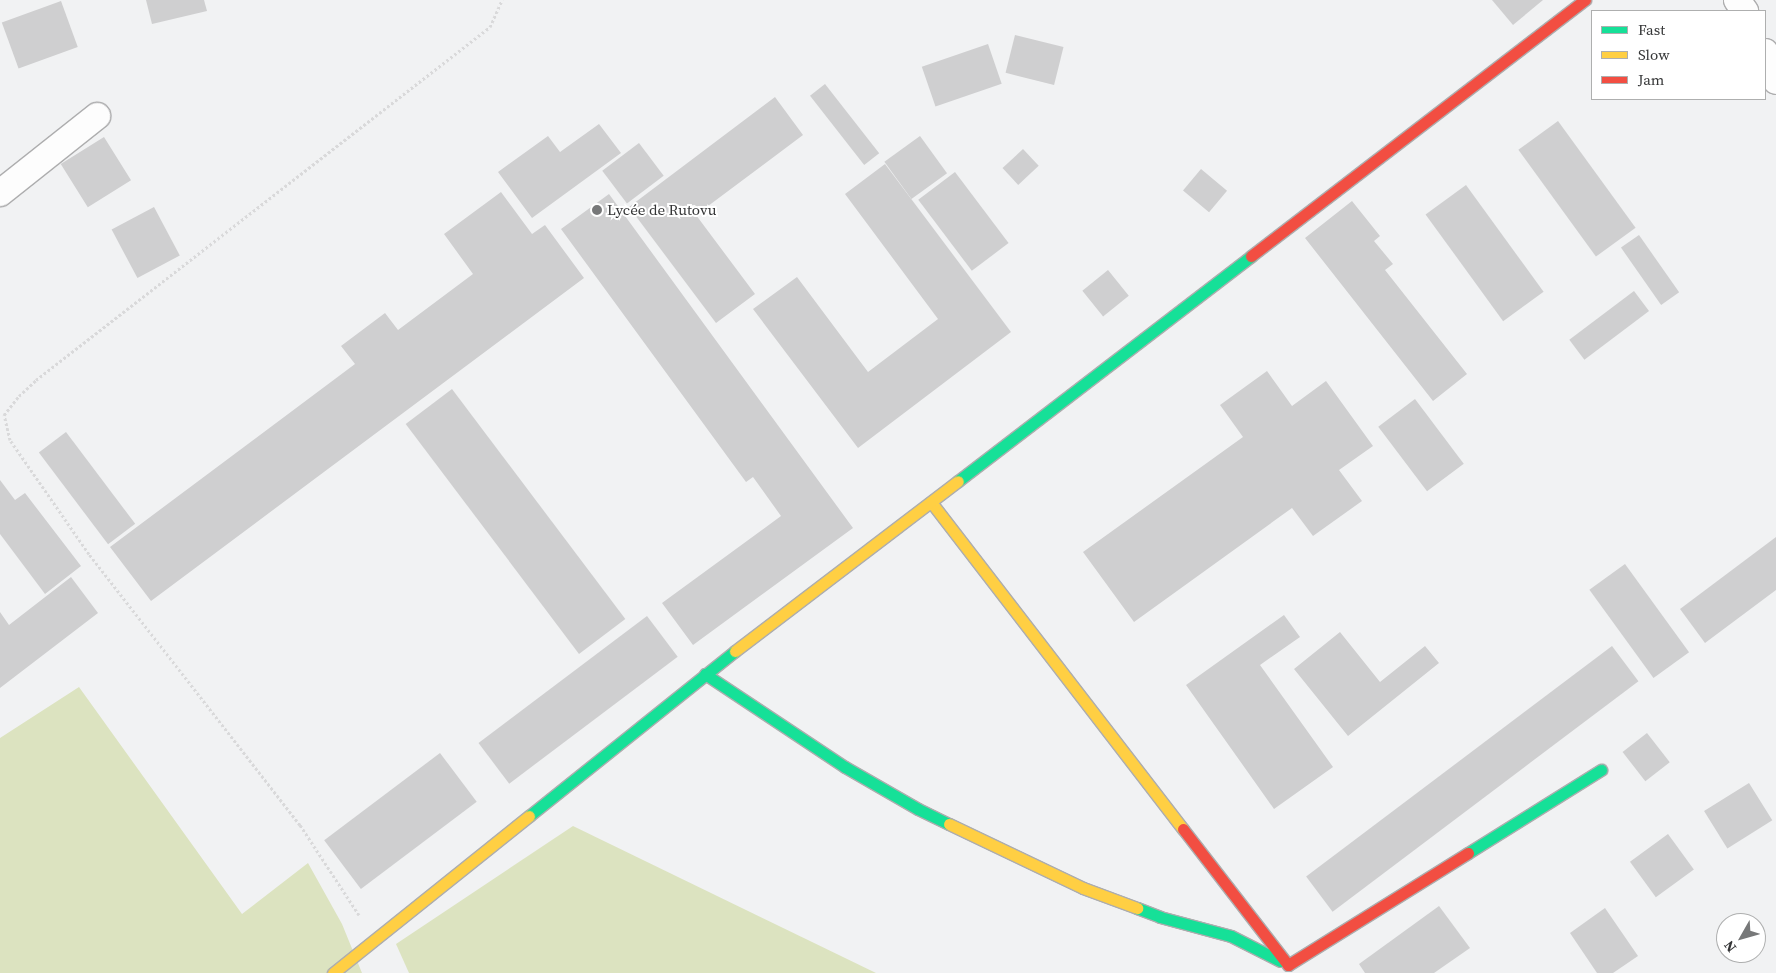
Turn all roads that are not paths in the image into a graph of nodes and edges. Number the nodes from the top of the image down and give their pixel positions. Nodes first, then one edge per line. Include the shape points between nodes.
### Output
1 (1585, 0) edge
2 (1766, 55) edge
3 (1776, 81) edge
4 (97, 116) dead end
5 (0, 193) edge
6 (931, 502) junction
7 (705, 674) junction
8 (1601, 770) dead end
9 (1292, 969) edge
10 (333, 973) edge

1 - 6 street
2 - 3 street
4 - 5 street
6 - 7 street
6 - 9 street
7 - 9 street via 845,767 918,809 1083,888 1160,917 1231,936
7 - 10 street
8 - 9 street

